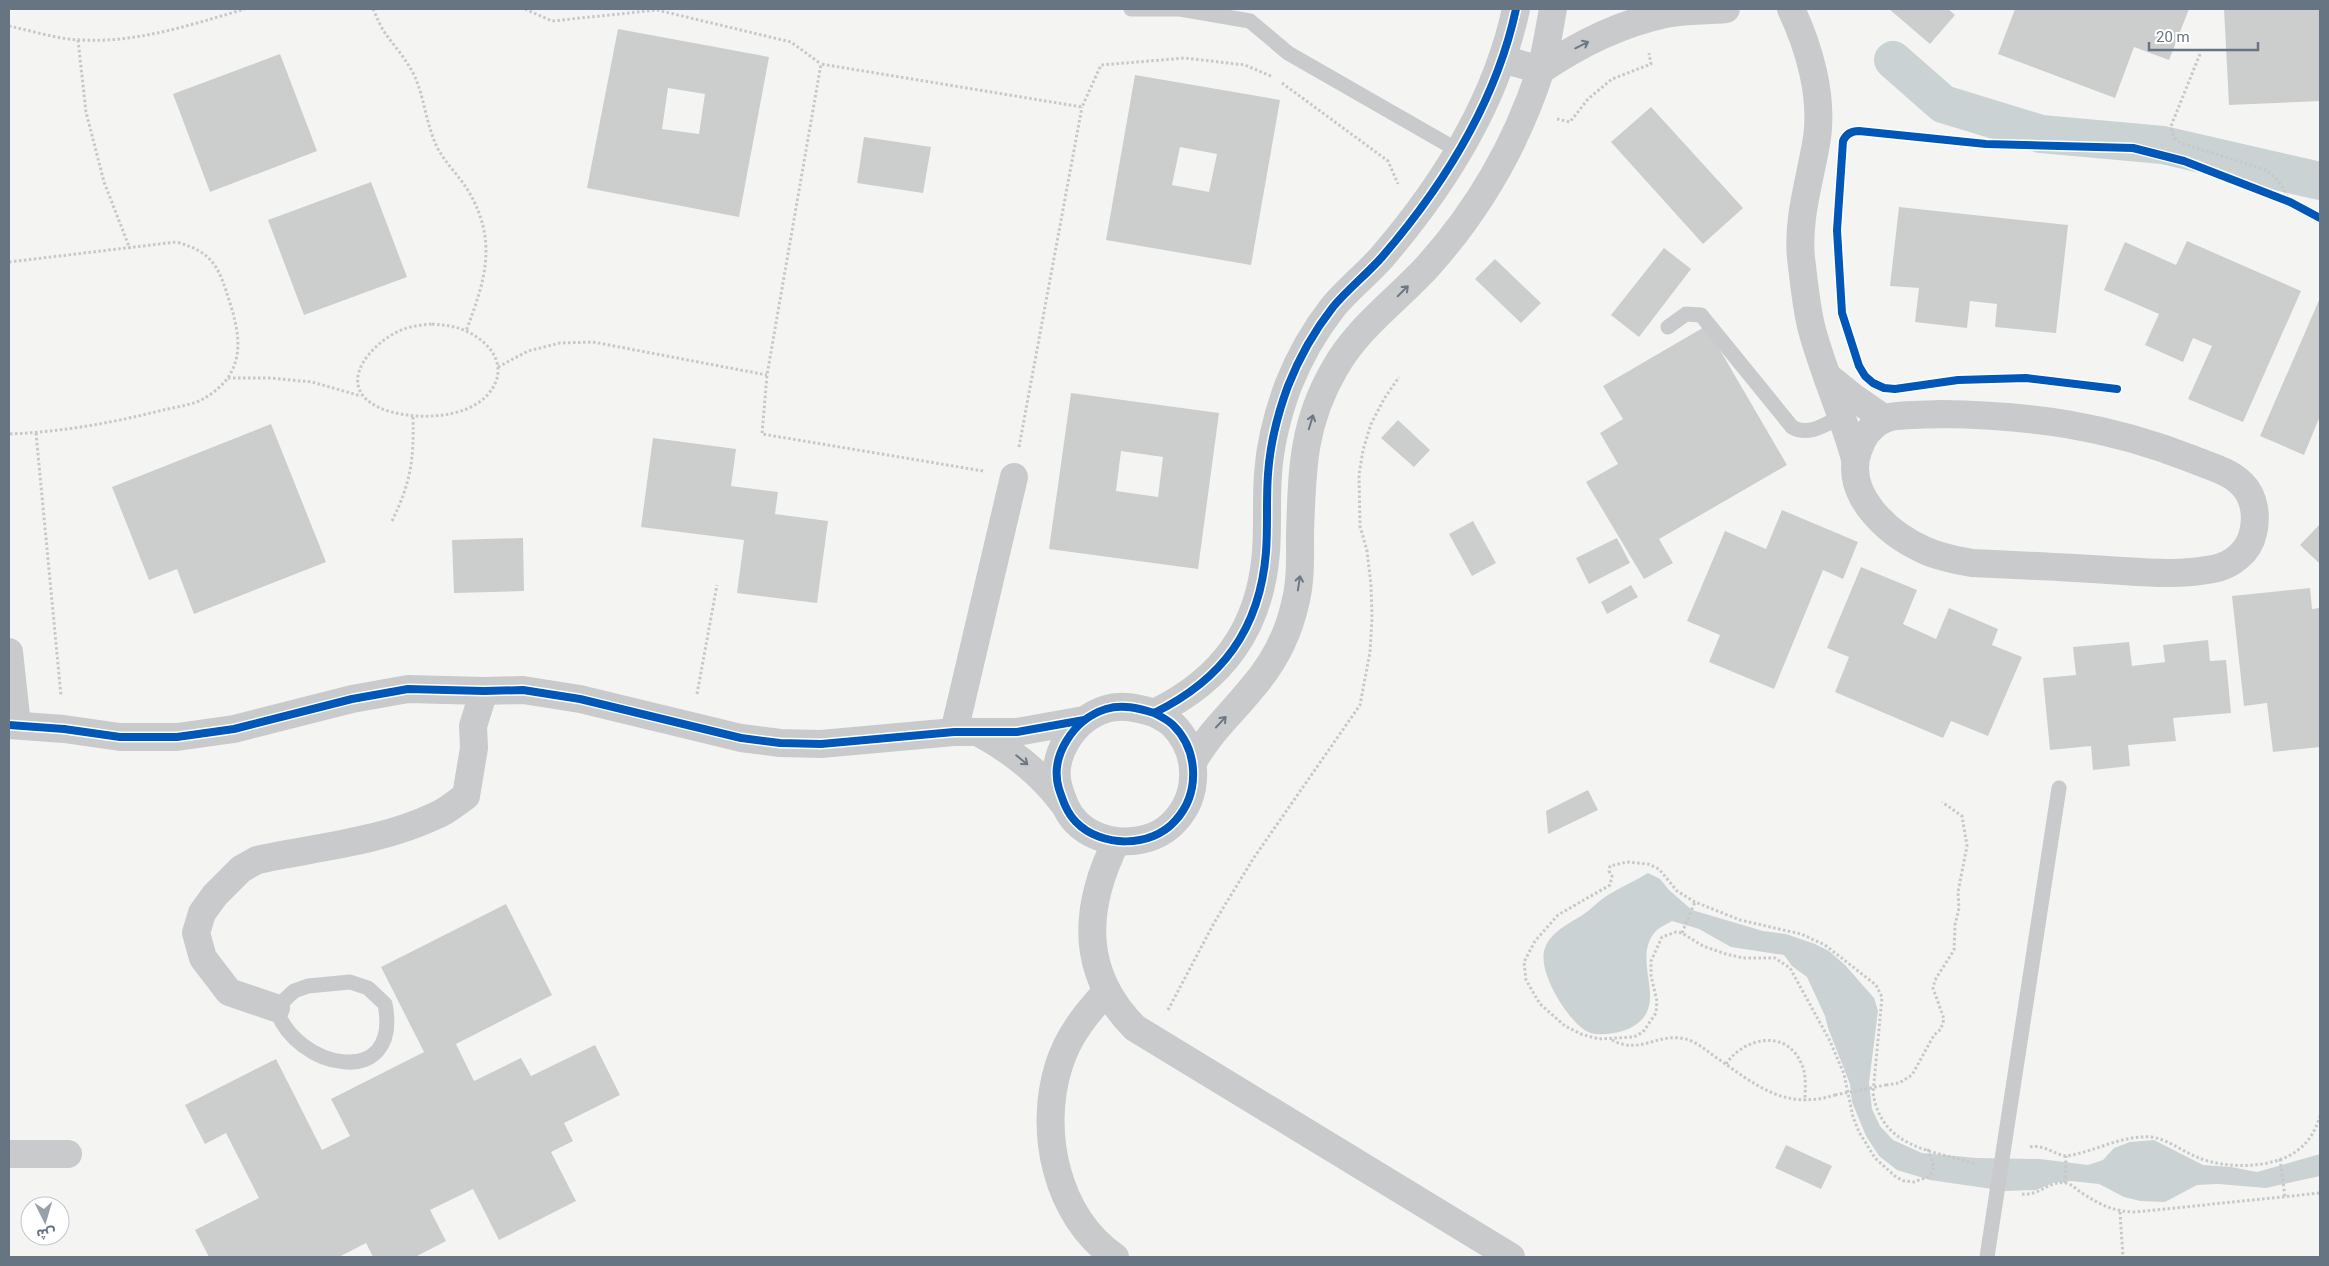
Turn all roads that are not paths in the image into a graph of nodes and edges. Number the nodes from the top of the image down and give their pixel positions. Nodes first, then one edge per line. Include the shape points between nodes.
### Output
1 (1131, 9) edge
2 (1553, 9) edge
3 (1726, 9) edge
4 (1791, 9) edge
5 (1511, 13) edge
6 (1656, 14) edge
7 (1502, 59) junction
8 (1540, 70) junction
9 (1459, 151) junction
10 (1668, 327) dead end
11 (1826, 375) junction
12 (1289, 385) junction
13 (1321, 395) junction
14 (1842, 416) junction
15 (1885, 418) junction
16 (1855, 459) junction
17 (1014, 477) road end
18 (9, 652) edge
19 (484, 691) junction
20 (1154, 712) junction
21 (1084, 720) junction
22 (13, 725) edge
23 (954, 732) junction
24 (981, 734) junction
25 (1193, 762) junction
26 (2059, 788) dead end
27 (1064, 805) junction
28 (1116, 842) junction
29 (1106, 992) junction
30 (276, 1008) junction
31 (9, 1154) edge
32 (68, 1154) dead end
33 (1503, 1255) edge
34 (1115, 1257) edge
35 (1987, 1257) edge

1 - 9 lane via 1180,9 1250,21 1288,53
2 - 8 street
3 - 6 street
4 - 11 street via 1809,54 1814,80 1817,136 1807,181 1801,256 1812,328
5 - 7 street
8 -> 6 street via 1601,35
7 - 8 street
7 - 9 street via 1484,106
13 -> 8 street via 1351,344 1428,266 1462,226 1516,136
9 - 12 street via 1418,213 1334,307 1308,344
10 - 14 lane via 1686,314 1701,315 1792,427 1799,431 1808,432
11 - 14 street
11 - 15 street
12 - 13 street
12 - 20 street via 1275,428 1268,473 1266,553 1256,606 1236,646 1216,672 1198,688
25 -> 13 street via 1216,726 1271,662 1286,634 1296,603 1300,571 1304,454
14 - 16 street
15 - 16 street via 1866,434
15 - 16 street via 1997,414 2108,431 2162,447 2230,474 2244,485 2253,501 2256,518 2253,536 2231,563 2214,569 2172,573 1972,563 1923,550 1882,521 1858,489
17 - 23 street
18 - 22 street
19 - 22 street via 408,689 352,699 234,730 177,737 120,737
19 - 23 street via 523,690 580,699 741,738 804,744
19 - 30 street via 473,726 474,748 466,796 439,814 410,827 257,860 241,869 202,913 196,933 203,958 229,992
20 - 21 street via 1130,706 1106,709
20 - 25 street via 1172,724 1186,741
21 - 24 street via 1017,732
21 - 27 street via 1068,737 1058,758 1057,782
23 - 24 street
24 -> 27 street via 1030,766
25 - 28 street via 1192,794 1175,821 1149,839
26 - 35 lane
27 - 28 street via 1077,823 1095,836
28 - 29 street via 1096,892 1092,920 1092,947
29 - 33 street via 1118,1012 1136,1028
29 - 34 street via 1085,1015 1070,1039 1059,1065 1050,1120 1058,1176 1070,1204 1087,1230
30 - 30 lane via 280,1022 305,1048 348,1064 374,1053 388,1034 385,1004 368,988 350,982 308,986 294,991
31 - 32 street

